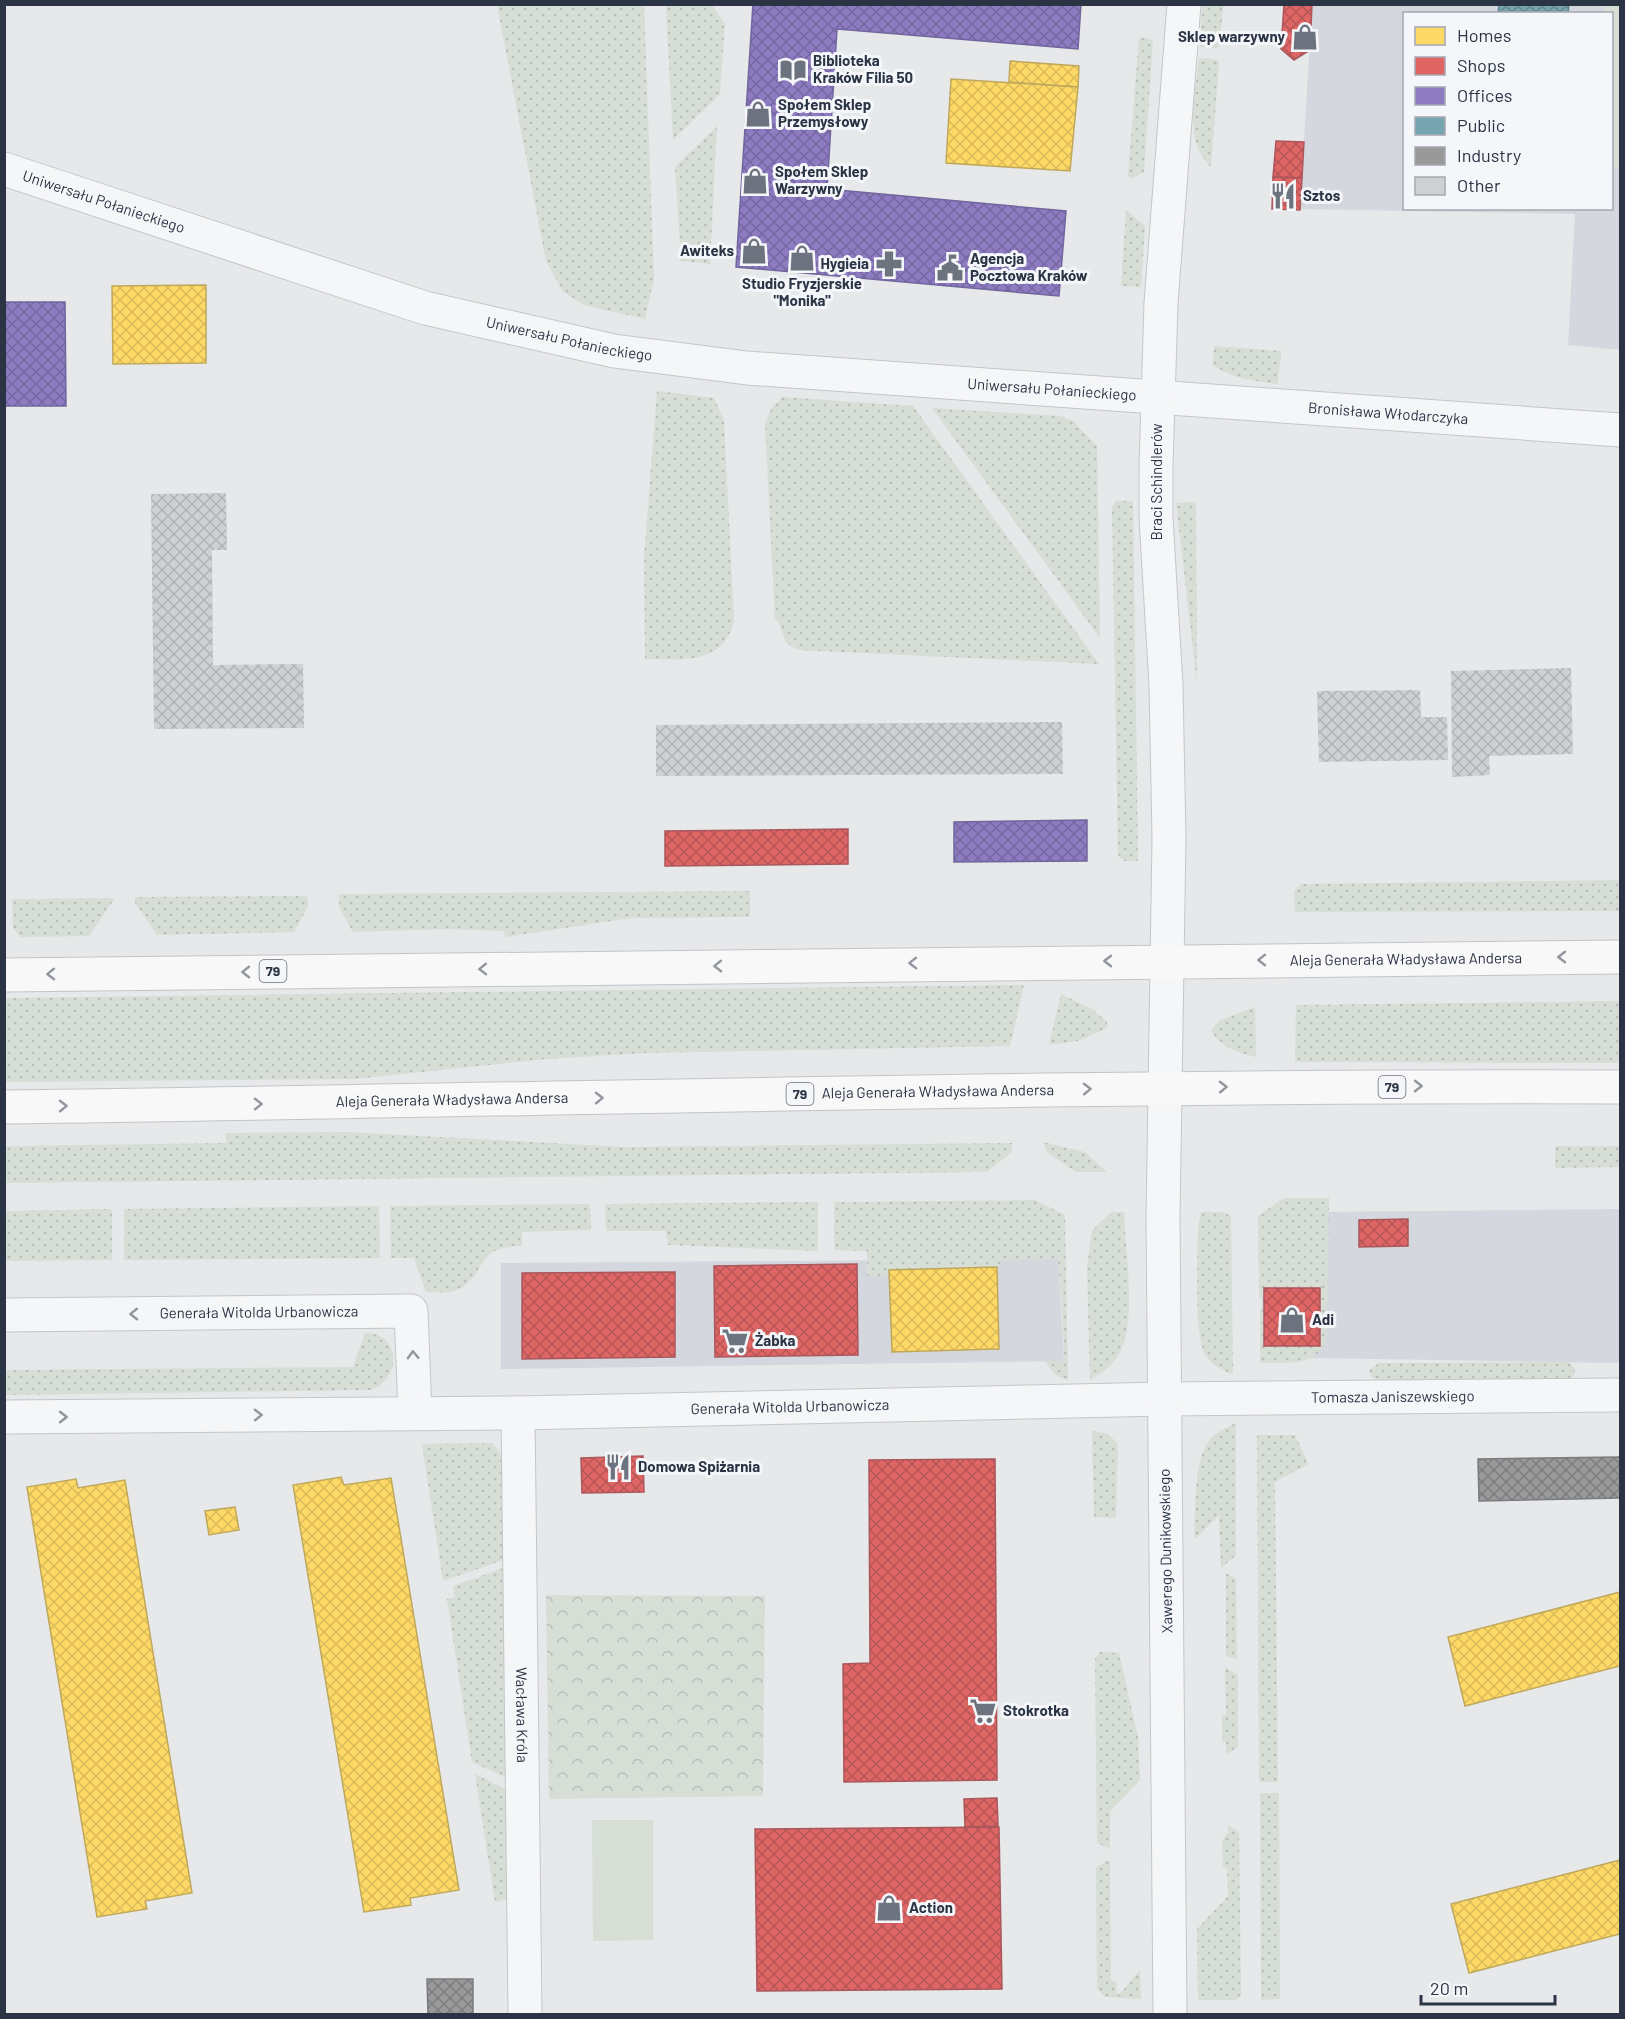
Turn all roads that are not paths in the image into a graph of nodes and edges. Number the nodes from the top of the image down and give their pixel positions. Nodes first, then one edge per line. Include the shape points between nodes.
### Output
1 (1184, 4) edge
2 (4, 169) edge
3 (1157, 396) junction
4 (1620, 430) edge
5 (1620, 957) edge
6 (1167, 961) junction
7 (4, 975) edge
8 (1620, 1087) edge
9 (1164, 1088) junction
10 (4, 1107) edge
11 (4, 1315) edge
12 (1620, 1395) edge
13 (1164, 1399) junction
14 (415, 1413) junction
15 (518, 1413) junction
16 (4, 1417) edge
17 (525, 2014) edge
18 (1170, 2014) edge

1 - 3 street, Braci Schindlerów
2 - 3 street, Uniwersału Połanieckiego via 425,308 614,351 747,368
3 - 4 street, Bronisława Włodarczyka
3 - 6 street, Braci Schindlerów via 1155,518 1166,685
5 -> 6 main road, Aleja Generała Władysława Andersa / 79
6 -> 7 main road, Aleja Generała Władysława Andersa / 79
6 - 9 street, Braci Schindlerów
9 -> 8 main road, Aleja Generała Władysława Andersa / 79
10 -> 9 main road, Aleja Generała Władysława Andersa / 79
9 - 13 street, Xawerego Dunikowskiego
14 -> 11 street, Generała Witolda Urbanowicza via 411,1311
12 - 13 street, Tomasza Janiszewskiego
13 - 15 street, Generała Witolda Urbanowicza
13 - 18 street, Xawerego Dunikowskiego
14 - 15 street, Generała Witolda Urbanowicza
16 -> 14 street, Generała Witolda Urbanowicza
15 - 17 street, Wacława Króla

